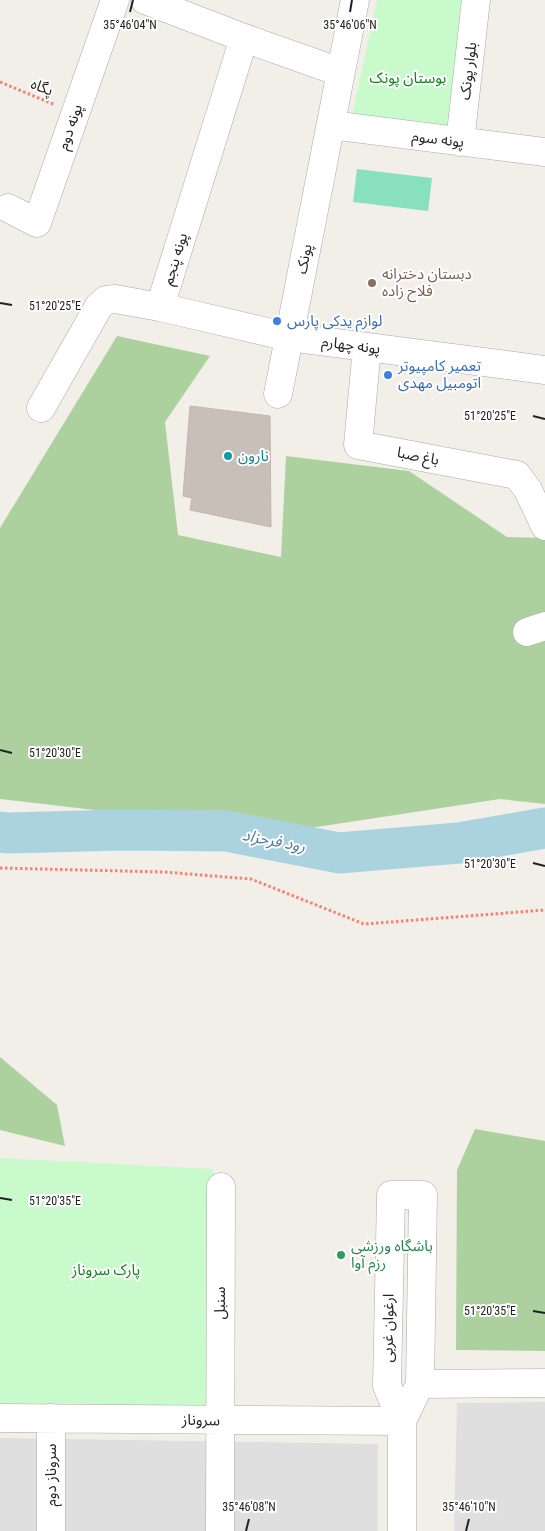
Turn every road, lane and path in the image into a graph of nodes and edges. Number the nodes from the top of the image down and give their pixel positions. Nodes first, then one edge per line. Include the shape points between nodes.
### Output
1 (115, 0) edge
2 (145, 0) edge
3 (355, 0) edge
4 (476, 0) edge
5 (244, 38) junction
6 (340, 72) junction
7 (0, 82) edge
8 (75, 113) junction
9 (331, 125) junction
10 (460, 142) junction
11 (545, 152) edge
12 (3, 212) edge
13 (160, 307) junction
14 (289, 338) junction
15 (367, 347) junction
16 (545, 370) edge
17 (278, 394) dead end
18 (41, 408) dead end
19 (545, 526) edge
20 (0, 868) edge
21 (545, 910) edge
22 (221, 1187) dead end
23 (545, 1383) edge
24 (420, 1384) junction
25 (0, 1418) edge
26 (52, 1418) junction
27 (220, 1420) junction
28 (402, 1421) junction
29 (51, 1531) edge
30 (220, 1531) edge
31 (402, 1531) edge

1 - 8 street, پونه دوم
2 - 5 street
3 - 6 street
4 - 10 street, بلوار پونک
5 - 6 street
5 - 13 street, پونه پنجم
6 - 9 street
7 - 8 path, پگاه
8 - 12 street, پونه دوم via 38,223
9 - 10 street, پونه سوم
9 - 14 street, پونک
10 - 11 street, پونه سوم
13 - 14 street, پونه چهارم
13 - 18 street via 106,300 99,306
14 - 15 street, پونه چهارم
14 - 17 street, پونک
15 - 16 street, پونه چهارم
15 - 19 street, باغ صبا via 358,445 517,475
20 - 21 path via 164,872 251,879 364,924
22 - 27 street, سنبل
23 - 24 street
24 - 28 street, ارغوان غربی
24 - 28 street, ارغوان غربی via 423,1195 391,1194 387,1386
25 - 26 street, سروناز
26 - 27 street, سروناز
26 - 29 street, سروناز دوم
27 - 28 street, سروناز
27 - 30 street, سنبل
28 - 31 street, ارغوان غربی

